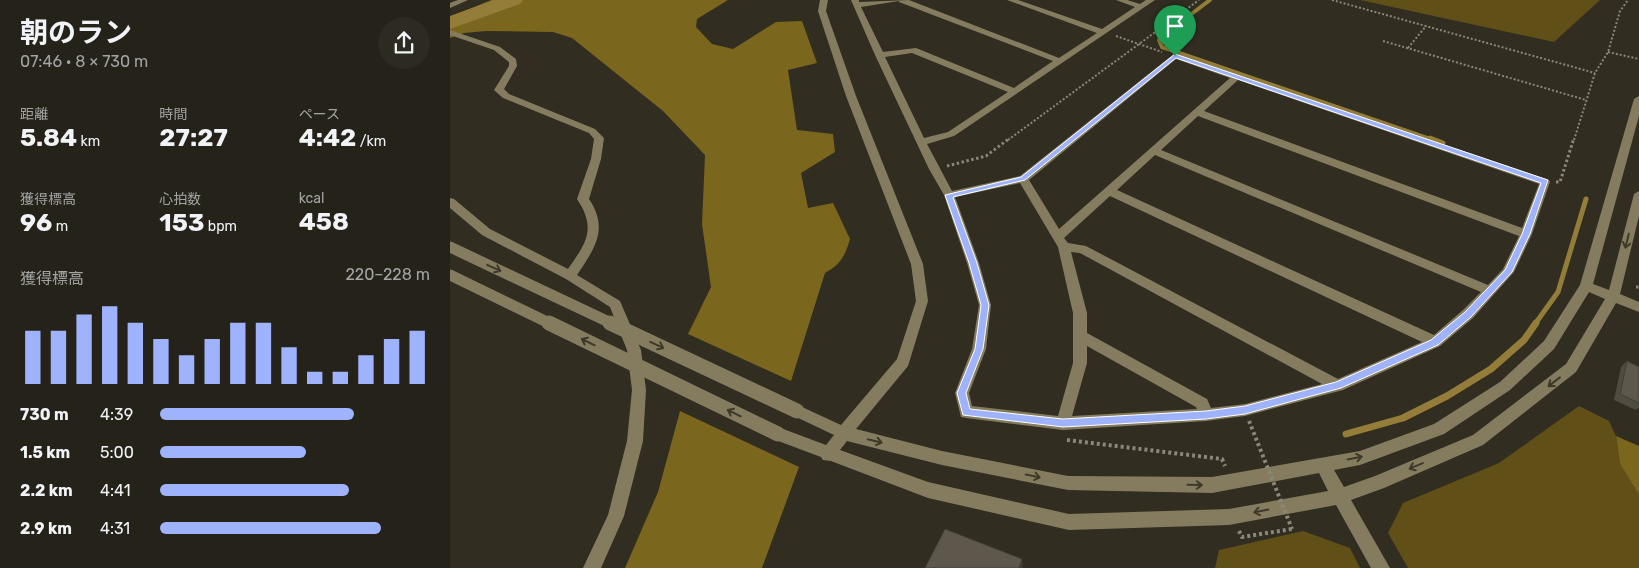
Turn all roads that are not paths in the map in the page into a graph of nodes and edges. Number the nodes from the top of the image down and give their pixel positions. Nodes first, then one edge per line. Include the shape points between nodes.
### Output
1 (464, 0) edge
2 (824, 0) edge
3 (896, 0) edge
4 (902, 0) edge
5 (1010, 0) edge
6 (1120, 0) edge
7 (1150, 0) edge
8 (856, 2) edge
9 (450, 6) edge
10 (1141, 6) junction
11 (450, 32) edge
12 (1103, 32) junction
13 (879, 55) junction
14 (1060, 61) junction
15 (1236, 77) junction
16 (1015, 91) junction
17 (1639, 99) edge
18 (1197, 112) junction
19 (922, 142) junction
20 (1154, 151) junction
21 (1023, 179) junction
22 (1109, 191) junction
23 (1639, 194) edge
24 (949, 195) junction
25 (450, 202) edge
26 (1526, 234) junction
27 (1061, 241) junction
28 (450, 247) edge
29 (450, 274) edge
30 (570, 276) junction
31 (1586, 286) junction
32 (1490, 291) junction
33 (1613, 297) junction
34 (1639, 308) edge
35 (1080, 336) junction
36 (1434, 342) junction
37 (1338, 386) junction
38 (1206, 415) junction
39 (1063, 423) junction
40 (844, 433) junction
41 (828, 454) junction
42 (1322, 464) junction
43 (1341, 496) junction
44 (592, 568) edge
45 (1381, 568) edge

1 - 9 street
2 - 40 street via 822,11 851,96 917,264 922,301 903,362
3 - 8 street
4 - 14 street
5 - 12 street
6 - 10 street
7 - 10 street
8 - 13 street
10 - 12 street
11 - 30 street via 502,50 513,61 499,90 506,96 592,131 599,138 599,152 583,199 593,216 592,233 588,248
12 - 14 street
13 - 16 street via 913,50
13 - 19 street
14 - 16 street
15 - 18 street
15 - 21 street via 1175,56
15 - 26 street via 1545,182
16 - 19 street via 951,134
17 - 31 street
18 - 20 street
18 - 26 street
19 - 24 street
20 - 22 street
20 - 32 street
21 - 24 street
21 - 27 street
22 - 27 street
22 - 36 street
23 -> 33 street
24 - 39 street via 985,305 979,349 962,393 966,412
25 - 30 street via 486,232
26 - 32 street via 1508,272
27 - 35 street via 1080,313
27 - 37 street via 1082,249
28 -> 40 street, bridge
41 -> 29 street, bridge via 778,434
30 - 44 street via 615,304 634,350 638,390 635,441 616,516
31 - 33 street
42 -> 31 street via 1360,458 1439,429 1505,386 1549,345
32 - 36 street
33 - 34 street
33 -> 43 street via 1571,368 1478,440
35 - 38 street via 1202,403
35 - 39 street via 1080,364
36 - 37 street
37 - 38 street via 1245,410
38 - 39 street
40 - 41 street
40 -> 42 street via 942,458 1068,483 1212,485
43 -> 41 street via 1229,517 1069,522 928,490
42 - 43 street
43 - 45 street

